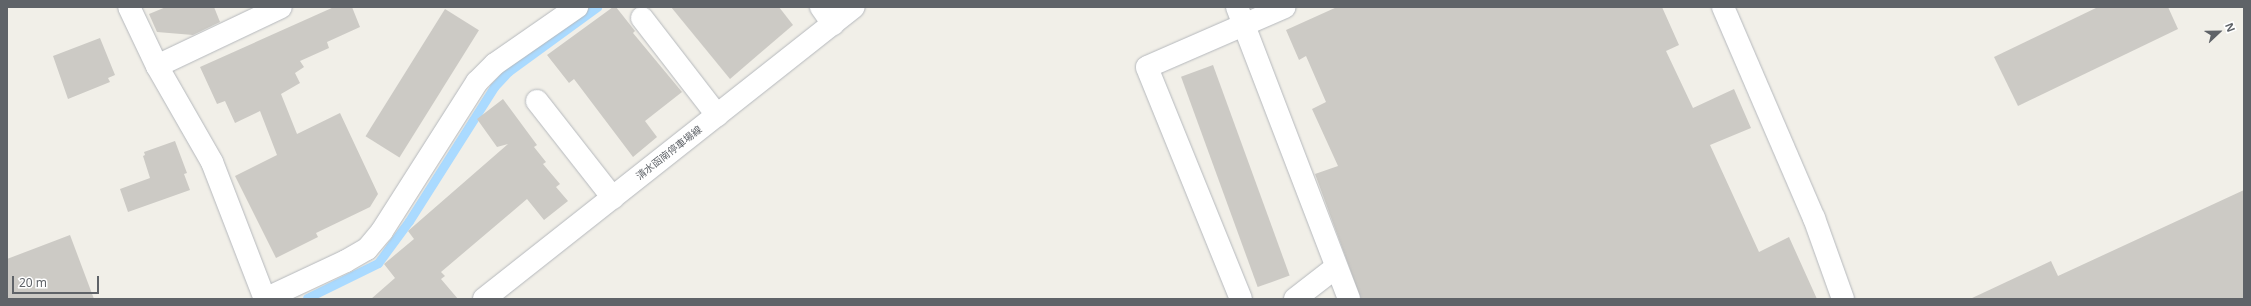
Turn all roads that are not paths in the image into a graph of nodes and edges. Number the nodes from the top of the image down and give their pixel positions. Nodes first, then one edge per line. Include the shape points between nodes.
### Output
1 (129, 7) edge
2 (281, 7) edge
3 (577, 7) edge
4 (854, 7) edge
5 (1285, 7) edge
6 (1723, 7) edge
7 (827, 15) edge
8 (1242, 16) edge
9 (642, 18) dead end
10 (157, 66) junction
11 (537, 101) dead end
12 (717, 115) junction
13 (612, 198) junction
14 (1335, 268) junction
15 (265, 299) edge
16 (484, 299) edge
17 (1240, 299) edge
18 (1295, 299) edge
19 (1349, 299) edge
20 (1842, 299) edge

1 - 10 street
2 - 10 street
3 - 15 street via 495,64 477,82 382,231 367,249 346,262
4 - 7 street, 清水函南停車場線
5 - 8 street
6 - 20 street via 1814,218
7 - 12 street, 清水函南停車場線
8 - 14 street
8 - 17 street via 1147,67
9 - 12 street
10 - 15 street via 212,162
11 - 13 street
12 - 13 street, 清水函南停車場線
13 - 16 street, 清水函南停車場線
14 - 18 street
14 - 19 street

